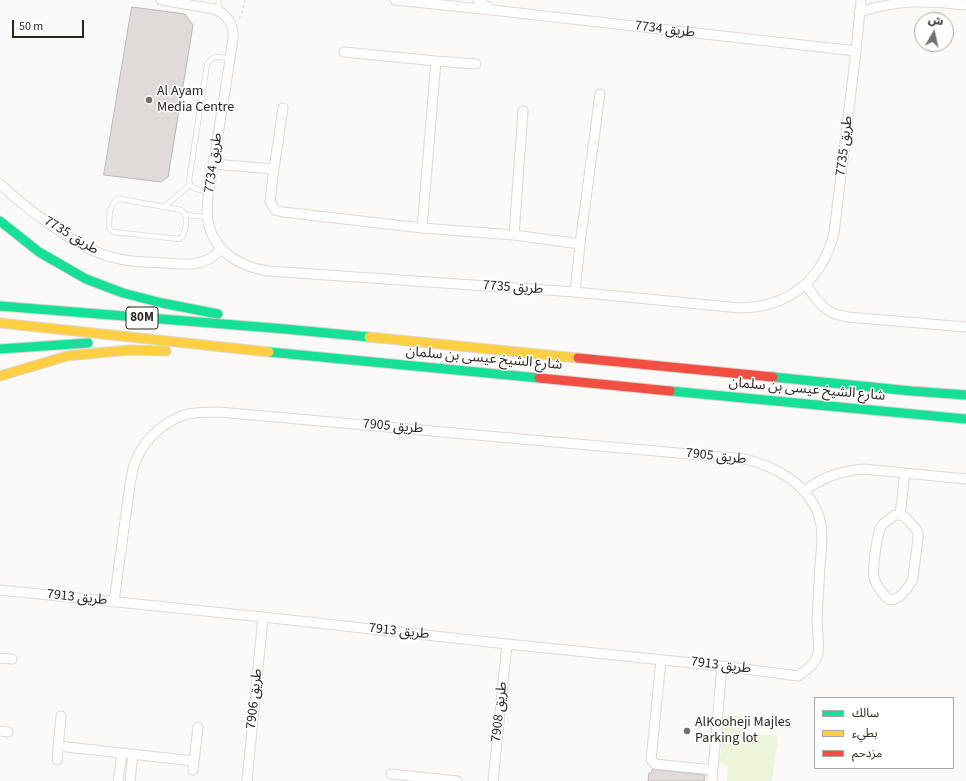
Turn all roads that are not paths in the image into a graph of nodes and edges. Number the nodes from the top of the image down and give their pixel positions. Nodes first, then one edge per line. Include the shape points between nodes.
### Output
1 (161, 0) edge
2 (219, 0) edge
3 (396, 0) edge
4 (478, 0) edge
5 (861, 0) edge
6 (191, 2) edge
7 (966, 5) edge
8 (218, 10) junction
9 (492, 10) junction
10 (859, 12) junction
11 (856, 51) junction
12 (344, 52) dead end
13 (230, 59) junction
14 (436, 61) junction
15 (476, 64) dead end
16 (600, 94) dead end
17 (283, 108) dead end
18 (523, 111) dead end
19 (213, 164) junction
20 (274, 169) junction
21 (0, 184) edge
22 (190, 185) junction
23 (210, 191) junction
24 (164, 207) junction
25 (185, 215) junction
26 (207, 215) junction
27 (0, 221) edge
28 (422, 228) junction
29 (514, 235) junction
30 (580, 244) junction
31 (221, 248) junction
32 (806, 284) junction
33 (575, 292) junction
34 (0, 297) edge
35 (0, 306) edge
36 (60, 311) junction
37 (0, 322) edge
38 (966, 327) edge
39 (285, 329) junction
40 (26, 335) dead end
41 (133, 337) junction
42 (165, 341) junction
43 (0, 350) edge
44 (269, 352) junction
45 (0, 376) edge
46 (966, 395) edge
47 (966, 419) edge
48 (905, 473) junction
49 (966, 479) edge
50 (804, 491) junction
51 (900, 515) junction
52 (0, 590) edge
53 (114, 602) junction
54 (263, 617) junction
55 (507, 644) junction
56 (0, 658) edge
57 (12, 659) dead end
58 (661, 660) junction
59 (722, 666) junction
60 (798, 676) joint
61 (61, 716) dead end
62 (198, 727) dead end
63 (58, 746) junction
64 (122, 753) junction
65 (133, 754) junction
66 (57, 760) dead end
67 (713, 770) junction
68 (391, 774) dead end
69 (435, 780) edge
70 (118, 781) edge
71 (130, 781) edge
72 (247, 781) edge
73 (457, 781) edge
74 (493, 781) edge
75 (712, 781) edge

1 - 6 street
2 - 8 lane
3 - 9 street
4 - 9 street, طريق 7734
5 - 10 street, طريق 7735
6 - 8 street
7 - 10 street via 907,1
8 - 13 street, طريق 7734 via 229,20 233,30
9 - 11 street, طريق 7734
10 - 11 street, طريق 7735
11 - 32 street, طريق 7735 via 834,233 828,254
12 - 14 street
13 - 19 street, طريق 7734
13 - 22 lane via 215,57 207,64
14 - 15 street
14 - 28 street
16 - 30 street
17 - 20 street
18 - 29 street
19 - 20 street
19 - 23 street, طريق 7734
20 - 28 street via 270,202 275,210
21 - 31 street, طريق 7735 via 60,232 106,256 186,265 209,259
22 - 23 lane via 196,189
22 - 24 lane
23 - 26 street, طريق 7734
24 - 25 lane via 180,210
24 - 25 lane via 121,199 115,201 111,206 109,228 115,232 179,239 184,234
25 - 26 lane
26 - 31 street, طريق 7735 via 211,232
27 - 39 highway via 39,252 86,279 162,303
28 - 29 street
29 - 30 street
30 - 33 street
31 - 33 street, طريق 7735 via 242,264 268,271
32 - 33 street, طريق 7735 via 793,294 773,303 740,308
32 - 38 street via 813,296 834,314
34 - 36 highway
35 - 36 highway, شارع الشيخ عيسى بن سلمان / 80M
36 - 39 highway, شارع الشيخ عيسى بن سلمان / 80M
37 - 41 highway, شارع الشيخ عيسى بن سلمان / 80M
39 - 46 highway, شارع الشيخ عيسى بن سلمان
40 - 41 highway
41 - 42 highway, شارع الشيخ عيسى بن سلمان / 80M
42 - 43 highway
42 - 44 highway, شارع الشيخ عيسى بن سلمان / 80M
44 - 45 highway via 129,350 67,356
44 - 47 highway, شارع الشيخ عيسى بن سلمان
48 - 49 street
48 - 50 street via 851,470 826,478
48 - 51 street
50 - 53 street, طريق 7905 via 783,474 745,459 228,412 188,414 159,429 148,440 133,468
50 - 60 street, طريق 7905 via 818,515 822,533 817,621 818,654 812,665
51 - 51 street via 893,516 880,529 873,572 875,582 885,596 892,600 911,583 918,538 916,529
52 - 53 street, طريق 7913
53 - 54 street, طريق 7913
54 - 55 street, طريق 7913
54 - 72 street, طريق 7906
55 - 58 street, طريق 7913
55 - 74 street, طريق 7908
56 - 57 street
58 - 59 street, طريق 7913
58 - 67 street via 651,760 655,764
59 - 60 street, طريق 7913
59 - 67 street
61 - 63 street
62 - 65 street via 193,765
63 - 64 street
63 - 66 street
64 - 65 street
64 - 70 street
65 - 71 street
67 - 75 street
68 - 69 street
69 - 73 street

